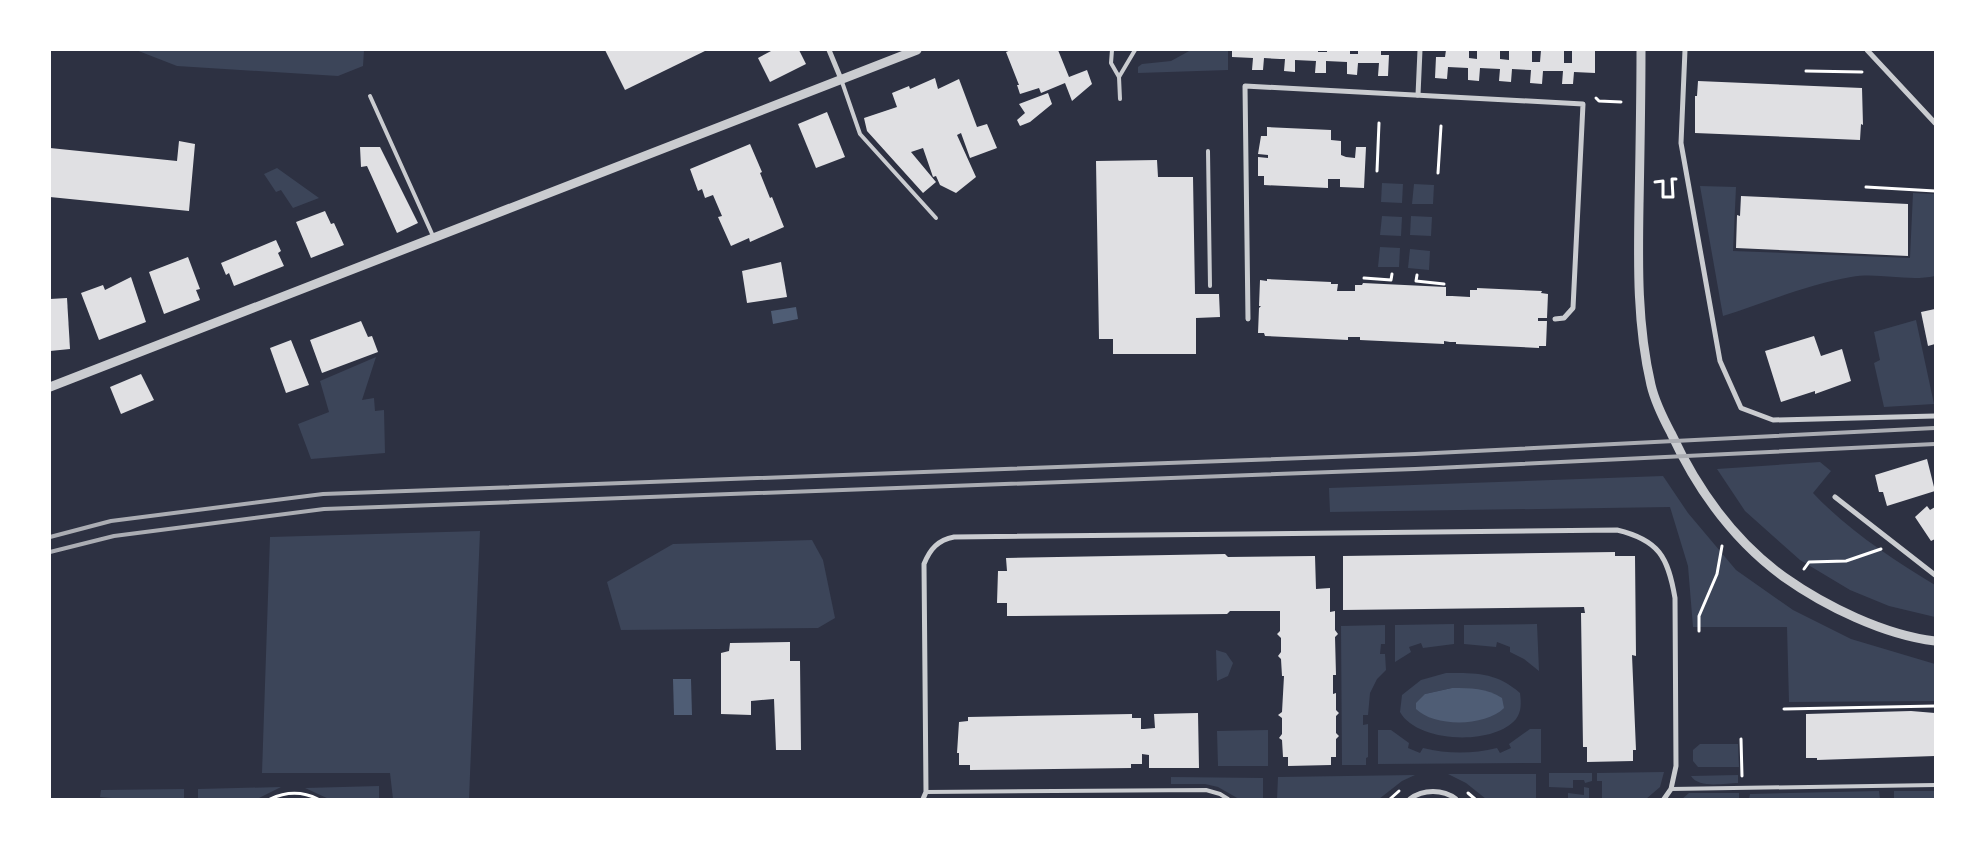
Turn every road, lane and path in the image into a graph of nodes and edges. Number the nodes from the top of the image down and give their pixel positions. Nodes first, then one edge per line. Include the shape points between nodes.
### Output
1 (829, 50) edge
2 (917, 50) edge
3 (1112, 50) edge
4 (1136, 50) edge
5 (1420, 50) edge
6 (1641, 50) edge
7 (1685, 50) edge
8 (1867, 50) edge
9 (1806, 71) dead end
10 (1862, 72) dead end
11 (1119, 77) junction
12 (841, 79) junction
13 (1418, 95) junction
14 (1593, 95) dead end
15 (370, 96) dead end
16 (1120, 99) dead end
17 (1621, 102) dead end
18 (1379, 123) dead end
19 (1935, 123) edge
20 (1441, 126) dead end
21 (1208, 151) dead end
22 (1377, 171) dead end
23 (1438, 173) dead end
24 (1677, 179) dead end
25 (1655, 182) dead end
26 (1866, 187) dead end
27 (1935, 191) edge
28 (936, 218) dead end
29 (433, 236) junction
30 (1392, 274) dead end
31 (1416, 276) dead end
32 (1364, 278) dead end
33 (1444, 284) dead end
34 (1210, 286) dead end
35 (1248, 319) dead end
36 (1554, 319) dead end
37 (50, 387) edge
38 (1935, 416) edge
39 (1835, 496) dead end
40 (1895, 544) junction
41 (1722, 546) dead end
42 (1804, 568) dead end
43 (1935, 575) edge
44 (1699, 631) dead end
45 (1935, 641) edge
46 (1935, 706) edge
47 (1784, 709) dead end
48 (1741, 739) dead end
49 (1935, 784) edge
50 (1742, 788) junction
51 (1671, 789) junction
52 (926, 792) junction
53 (270, 799) edge
54 (318, 799) edge
55 (923, 799) edge
56 (1228, 799) edge
57 (1410, 799) edge
58 (1456, 799) edge
59 (1664, 799) edge

1 - 12 street
2 - 12 street
3 - 11 lane via 1112,63
4 - 11 lane
5 - 13 street
6 - 45 street via 1638,292 1651,386 1688,469 1722,519 1760,560 1804,592 1865,622
7 - 38 street via 1680,143 1720,361 1741,408 1773,420
8 - 19 street
9 - 10 path
11 - 16 lane
12 - 28 lane via 860,134
12 - 29 street
13 - 35 street via 1246,86
13 - 36 street via 1583,104 1573,308 1564,318
14 - 17 path via 1599,101
15 - 29 lane
18 - 22 path
20 - 23 path
21 - 34 lane
24 - 25 path via 1672,179 1673,197 1663,196 1663,181
26 - 27 path
29 - 37 street
30 - 32 path via 1391,280
31 - 33 path via 1416,281
39 - 40 street
40 - 42 path via 1846,561 1809,562
40 - 43 street
41 - 44 path via 1717,574 1699,616
46 - 47 path
48 - 50 path
49 - 50 lane
50 - 51 lane
51 - 52 street via 1676,766 1671,578 1666,562 1656,548 1638,535 1617,530 954,537 942,540 929,552 924,564
51 - 59 street
52 - 55 street
52 - 56 lane via 1206,790
53 - 54 path via 283,794 301,794
57 - 58 street via 1425,792 1439,792

